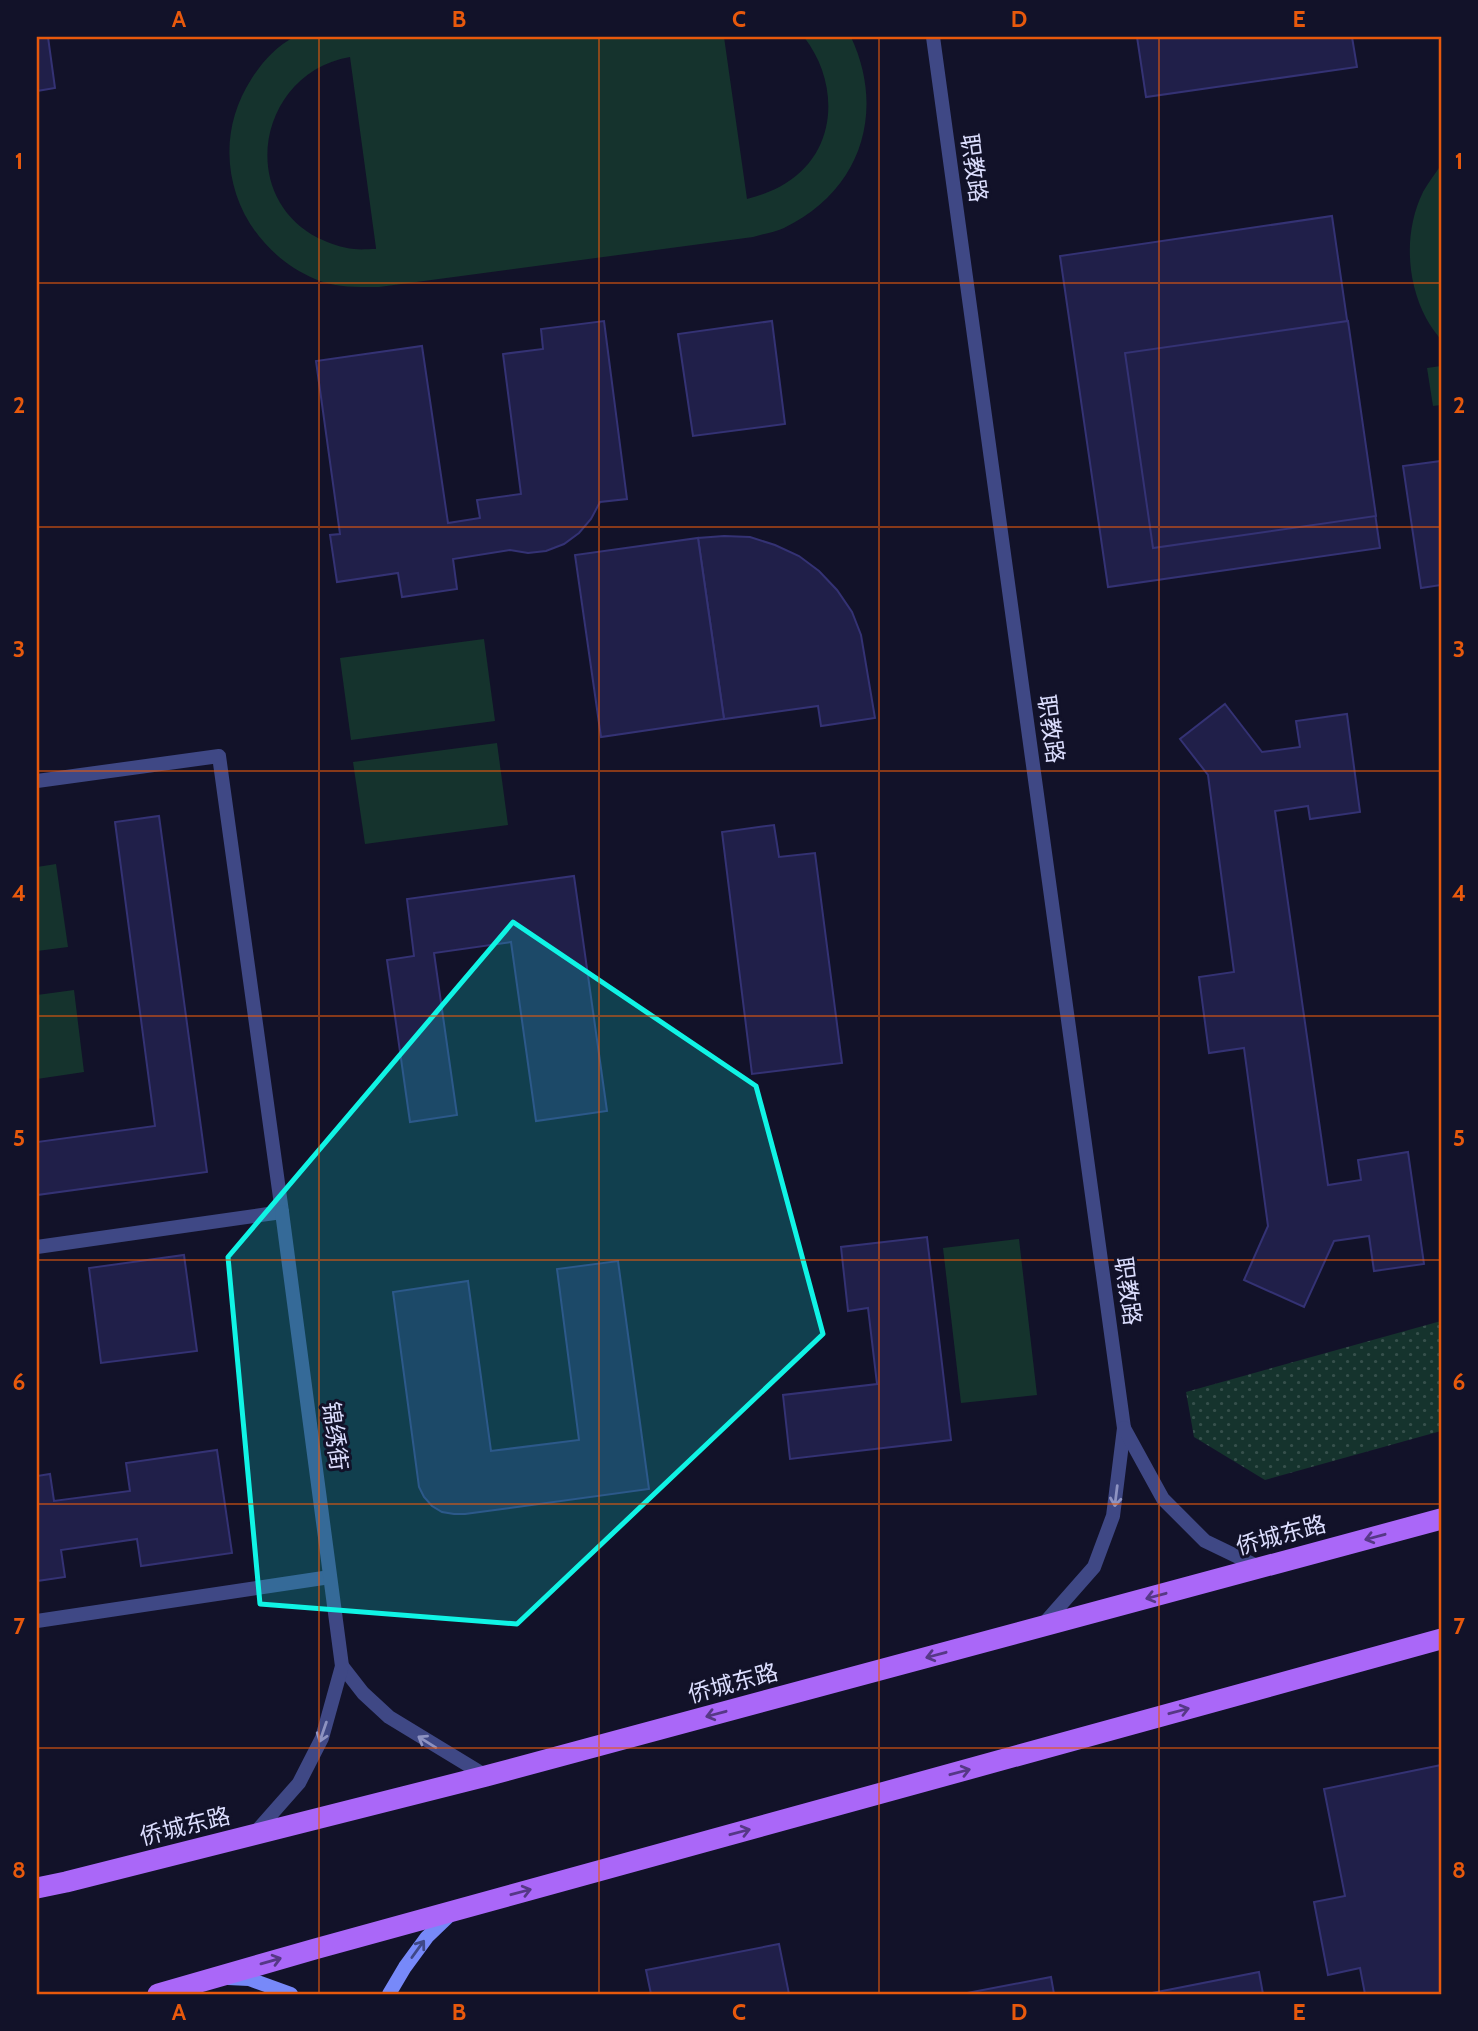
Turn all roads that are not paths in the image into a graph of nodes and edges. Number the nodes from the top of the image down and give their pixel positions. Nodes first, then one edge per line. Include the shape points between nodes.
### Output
1 (933, 37) edge
2 (37, 782) edge
3 (282, 1212) junction
4 (37, 1247) edge
5 (1124, 1428) junction
6 (1441, 1519) edge
7 (1262, 1568) junction
8 (330, 1577) junction
9 (37, 1621) edge
10 (1041, 1627) junction
11 (1441, 1639) edge
12 (342, 1667) junction
13 (486, 1776) junction
14 (252, 1837) junction
15 (37, 1888) edge
16 (455, 1910) junction
17 (212, 1977) junction
18 (158, 1994) edge
19 (292, 1994) edge
20 (389, 1994) edge

1 - 5 street, 职教路
2 - 3 street, 锦绣街 via 219,756
3 - 4 street
3 - 8 street, 锦绣街
5 - 7 street, 职教路 via 1163,1499 1205,1541
5 -> 10 street, 职教路 via 1113,1516 1094,1567
6 -> 7 main road, 侨城东路
7 -> 10 main road, 侨城东路
8 - 9 street
8 - 12 street, 锦绣街
10 -> 13 main road, 侨城东路
16 -> 11 main road
13 -> 12 street via 389,1717
12 -> 14 street, 锦绣街 via 322,1738 299,1783
13 - 14 main road, 侨城东路
14 - 15 main road, 侨城东路
17 -> 16 main road
20 -> 16 street via 427,1937
17 - 18 main road
17 - 19 street via 249,1979

